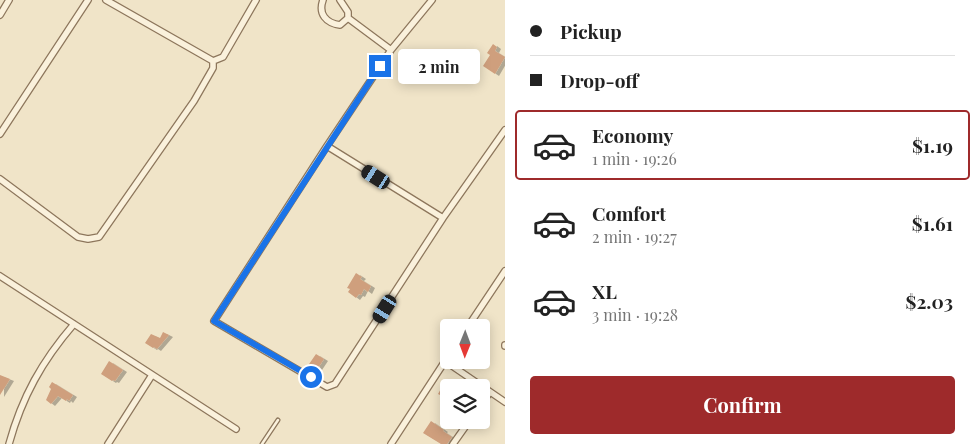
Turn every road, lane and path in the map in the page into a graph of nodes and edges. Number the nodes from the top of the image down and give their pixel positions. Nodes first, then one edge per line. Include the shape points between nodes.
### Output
1 (9, 0) edge
2 (88, 0) edge
3 (106, 0) edge
4 (256, 0) edge
5 (322, 0) edge
6 (340, 0) edge
7 (432, 0) edge
8 (0, 15) edge
9 (348, 18) junction
10 (391, 50) junction
11 (214, 61) junction
12 (505, 130) edge
13 (0, 134) edge
14 (327, 146) junction
15 (0, 180) edge
16 (443, 218) junction
17 (505, 271) edge
18 (0, 276) edge
19 (473, 319) edge
20 (74, 324) junction
21 (440, 369) edge
22 (457, 369) edge
23 (152, 375) junction
24 (471, 379) edge
25 (490, 392) edge
26 (505, 402) edge
27 (278, 420) dead end
28 (236, 429) dead end
29 (464, 429) edge
30 (9, 444) edge
31 (108, 444) edge
32 (262, 444) edge
33 (391, 444) edge
34 (453, 444) edge

1 - 8 street
2 - 13 street
3 - 11 street
4 - 11 street via 223,57
5 - 9 street via 321,14 326,20 340,24
6 - 9 street
7 - 10 street
9 - 10 street
10 - 14 street
11 - 15 street via 194,100 99,237 78,237
12 - 16 street
14 - 16 street
14 - 16 street via 214,321 327,387 335,384
17 - 19 street
18 - 20 street
20 - 23 street
20 - 30 street via 54,347 32,383
21 - 33 street
22 - 24 street
23 - 28 street
23 - 31 street
25 - 26 street
27 - 32 lane
29 - 34 street

